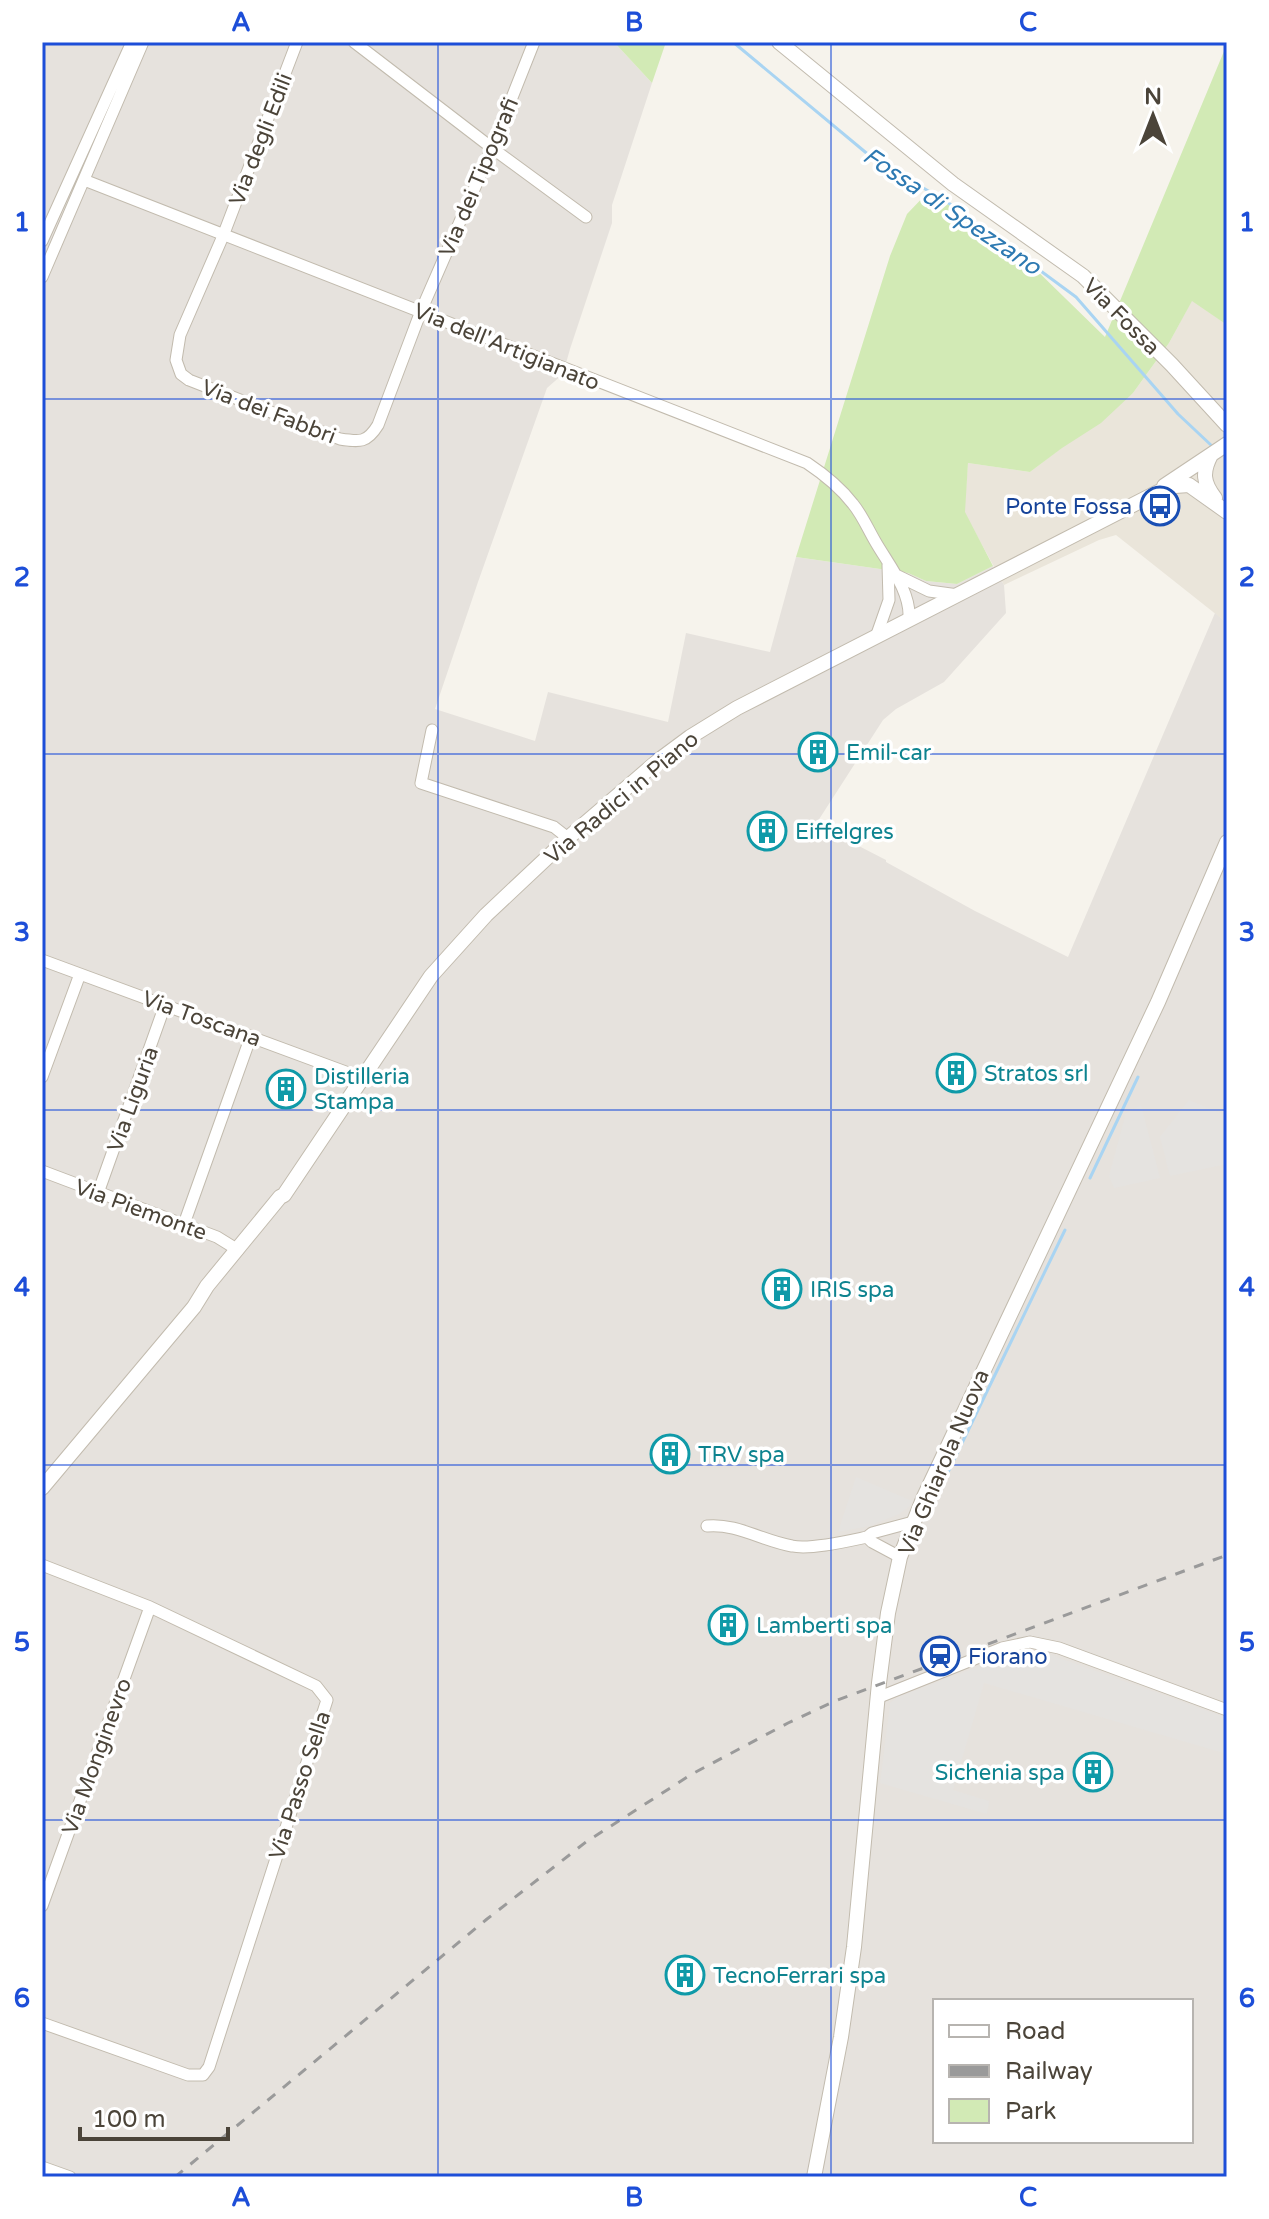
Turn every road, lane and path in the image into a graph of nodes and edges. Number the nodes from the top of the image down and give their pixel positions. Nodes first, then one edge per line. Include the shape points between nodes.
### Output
1 (132, 42) edge
2 (143, 42) edge
3 (297, 42) edge
4 (354, 42) edge
5 (534, 42) edge
6 (779, 42) edge
7 (492, 148) junction
8 (84, 180) junction
9 (586, 217) dead end
10 (223, 236) junction
11 (42, 241) edge
12 (42, 277) edge
13 (421, 311) junction
14 (1227, 425) edge
15 (1226, 445) edge
16 (1207, 459) junction
17 (1158, 492) junction
18 (1223, 508) edge
19 (888, 564) junction
20 (896, 575) junction
21 (958, 595) junction
22 (889, 600) junction
23 (909, 619) junction
24 (876, 637) junction
25 (432, 730) dead end
26 (568, 838) junction
27 (1227, 842) edge
28 (42, 960) edge
29 (80, 974) junction
30 (165, 1005) junction
31 (251, 1036) junction
32 (42, 1077) edge
33 (362, 1078) junction
34 (42, 1171) edge
35 (98, 1193) junction
36 (284, 1195) junction
37 (184, 1224) junction
38 (263, 1233) junction
39 (238, 1250) junction
40 (219, 1287) junction
41 (194, 1307) junction
42 (42, 1488) edge
43 (913, 1522) junction
44 (707, 1526) dead end
45 (867, 1537) junction
46 (900, 1557) junction
47 (44, 1566) edge
48 (150, 1607) junction
49 (877, 1698) junction
50 (1227, 1710) edge
51 (42, 1906) edge
52 (42, 2023) edge
53 (42, 2167) edge
54 (70, 2177) edge
55 (814, 2177) edge

1 - 11 street
2 - 8 street
3 - 10 street, Via degli Edili
4 - 7 street
5 - 7 street, Via dei Tipografi
6 - 14 street, Via Fossa via 953,184 1083,276
7 - 9 street
7 - 13 street, Via dei Tipografi
8 - 10 street, Via dell'Artigianato
8 - 12 street
10 - 13 street, Via dell'Artigianato
10 - 13 street, Via dei Fabbri via 180,335 176,360 181,374 340,439 358,442 372,435
13 - 19 street, Via dell'Artigianato via 807,463 855,505
15 - 16 street
16 - 17 street
16 - 18 street via 1204,479
17 - 18 street via 1189,485
17 - 21 street, Via Radici in Piano
19 - 20 street, Via dell'Artigianato
19 - 22 street, Via dell'Artigianato
20 - 21 street, Via dell'Artigianato via 929,591
20 - 23 street, Via dell'Artigianato
21 - 23 street, Via Radici in Piano
22 - 23 street
22 - 24 street, Via dell'Artigianato
23 - 24 street, Via Radici in Piano
24 - 26 street, Via Radici in Piano via 690,737
25 - 26 street via 421,783 554,827
26 - 33 street, Via Radici in Piano via 431,976
27 - 43 street, Via Ghiarola Nuova via 1158,1002
28 - 29 street, Via Toscana
29 - 30 street, Via Toscana
29 - 32 street
30 - 31 street, Via Toscana
30 - 35 street, Via Liguria
31 - 33 street, Via Toscana
31 - 37 street
33 - 36 street, Via Radici in Piano
34 - 35 street, Via Piemonte
35 - 37 street, Via Piemonte
36 - 38 street
36 - 39 street
37 - 39 street, Via Piemonte
38 - 39 street
38 - 40 street
39 - 40 street
39 - 41 street
40 - 41 street
41 - 42 street
43 - 45 street
43 - 46 street, Via Ghiarola Nuova
44 - 45 street via 721,1524 796,1547
45 - 46 street
46 - 49 street, Via Ghiarola Nuova
47 - 48 street, Via Passo Sella
48 - 51 street, Via Monginevro
48 - 52 street, Via Passo Sella via 316,1686 327,1700 203,2075 188,2075
49 - 50 street via 1030,1642
49 - 55 street, Via Ghiarola Nuova via 854,1947
53 - 54 street

